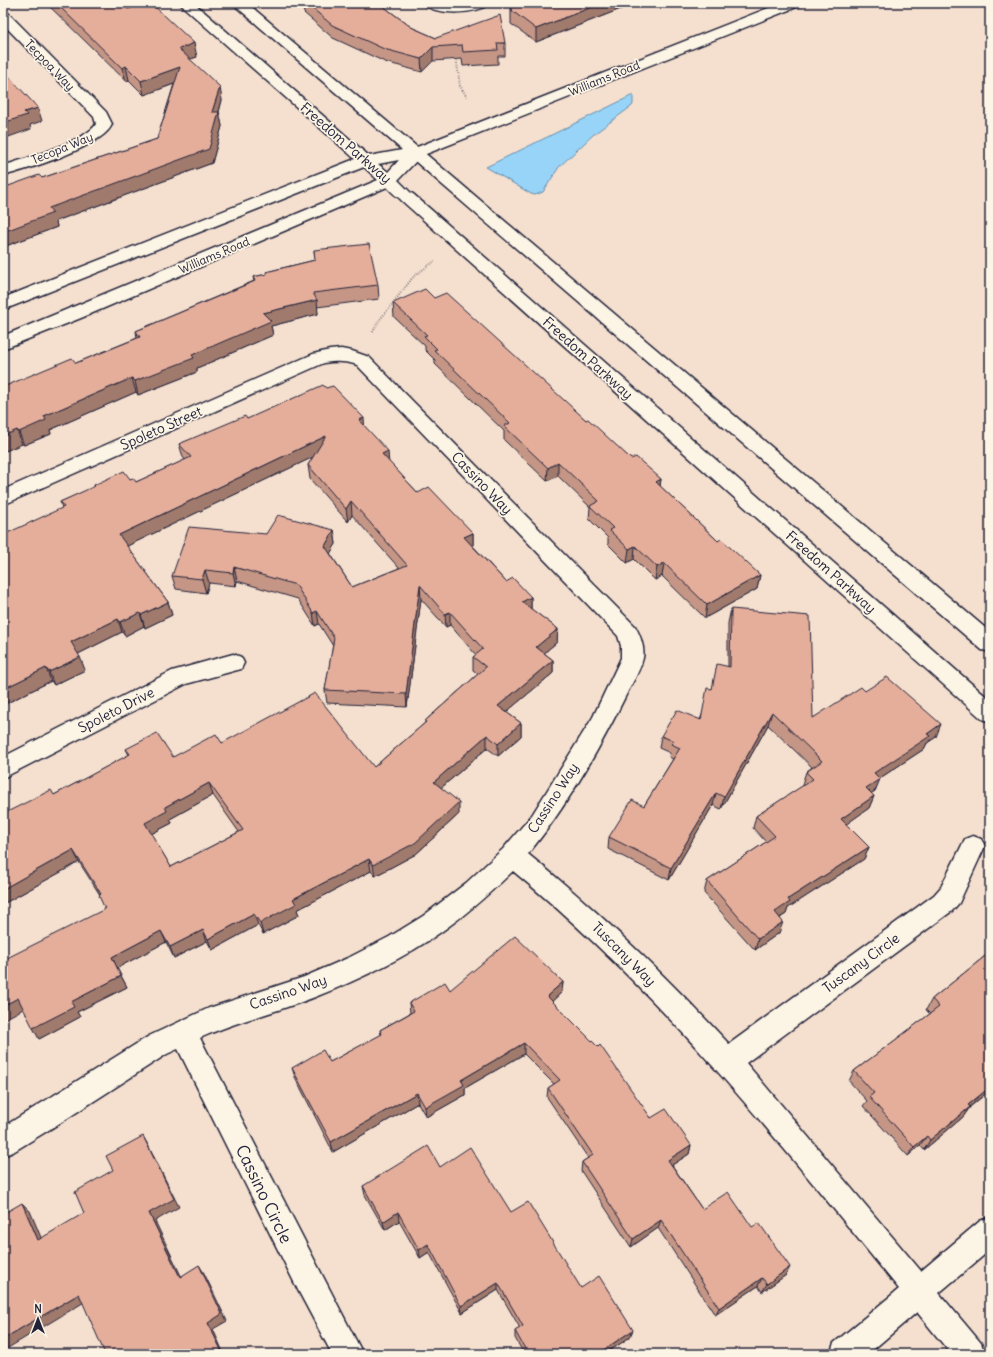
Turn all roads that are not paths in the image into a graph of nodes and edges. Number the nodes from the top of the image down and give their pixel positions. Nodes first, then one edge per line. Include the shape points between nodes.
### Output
1 (186, 3) edge
2 (239, 3) edge
3 (430, 3) edge
4 (482, 3) edge
5 (794, 3) edge
6 (3, 16) edge
7 (81, 96) joint
8 (415, 152) junction
9 (365, 161) junction
10 (3, 171) edge
11 (388, 180) junction
12 (3, 304) edge
13 (3, 343) edge
14 (319, 358) joint
15 (3, 498) edge
16 (990, 644) edge
17 (233, 663) dead end
18 (990, 713) edge
19 (3, 768) edge
20 (973, 846) dead end
21 (512, 856) junction
22 (184, 1033) junction
23 (727, 1061) junction
24 (3, 1142) edge
25 (990, 1231) edge
26 (920, 1291) junction
27 (348, 1354) edge
28 (846, 1354) edge
29 (970, 1354) edge

1 - 9 street, Freedom Parkway
2 - 8 street
3 - 4 street via 456,9
5 - 8 street, Williams Road
6 - 7 street, Tecpoa Way
7 - 10 street, Tecopa Way via 101,115 104,122 98,134
8 - 9 street, Williams Road
8 - 11 street, Williams Road
8 - 16 street
9 - 11 street, Freedom Parkway
9 - 12 street, Williams Road
11 - 13 street, Williams Road
11 - 18 street, Freedom Parkway
14 - 15 street, Spoleto Street
14 - 21 street, Cassino Way via 346,355 363,361 627,632 632,646 632,658 601,723 540,822
17 - 19 street, Spoleto Drive via 180,677
20 - 23 street, Tuscany Circle via 950,894 943,903
21 - 22 street, Cassino Way via 476,891 432,924 398,945 308,988 218,1017
21 - 23 street, Tuscany Way via 598,928
22 - 24 street, Cassino Way via 158,1045
22 - 27 street, Cassino Circle via 308,1282
23 - 26 street, Tuscany Way
25 - 26 street
26 - 28 street
26 - 29 street, Tuscany Way

